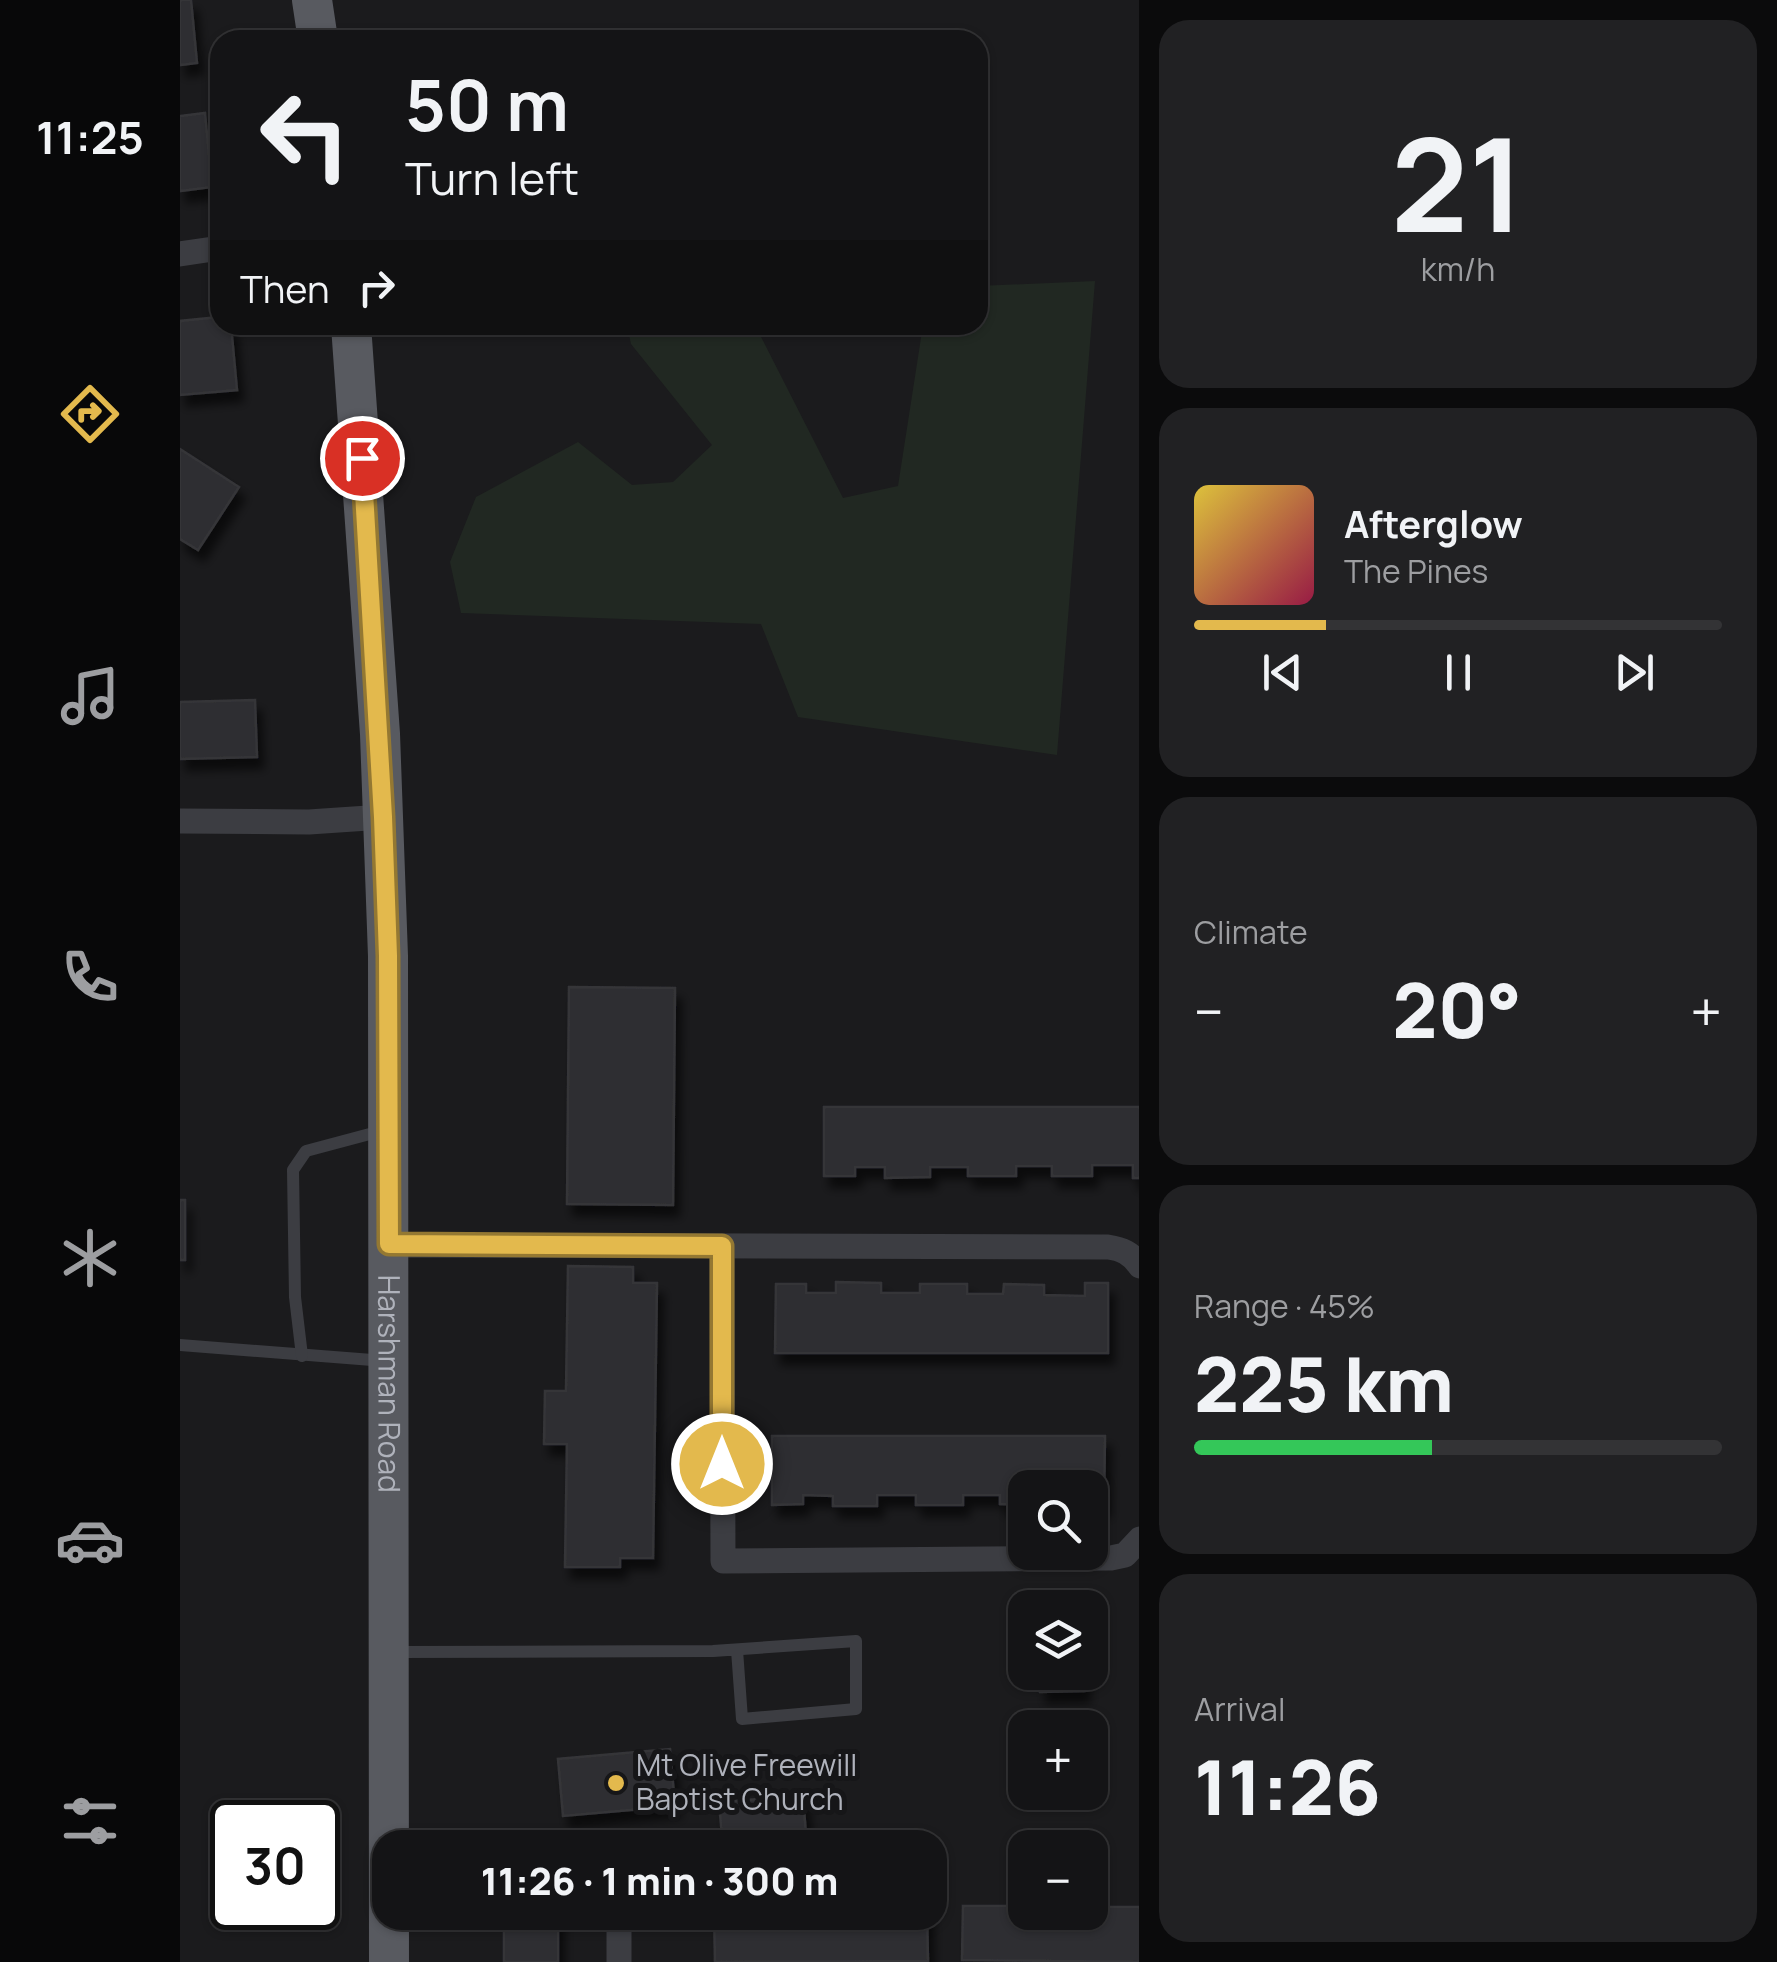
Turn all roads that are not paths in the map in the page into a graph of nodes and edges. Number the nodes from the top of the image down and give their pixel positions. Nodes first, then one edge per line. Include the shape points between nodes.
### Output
1 (312, 0) edge
2 (316, 30) edge
3 (210, 250) edge
4 (180, 254) edge
5 (352, 335) edge
6 (383, 817) junction
7 (180, 821) edge
8 (388, 1129) junction
9 (389, 1244) junction
10 (722, 1246) junction
11 (1139, 1265) edge
12 (180, 1346) edge
13 (302, 1356) junction
14 (388, 1361) junction
15 (1139, 1541) edge
16 (737, 1650) junction
17 (388, 1652) junction
18 (619, 1930) edge
19 (389, 1962) edge
20 (619, 1962) edge

1 - 2 main road
3 - 4 street
5 - 6 main road, Harshman Road
6 - 7 street
6 - 8 main road, Harshman Road
8 - 9 main road, Harshman Road
8 - 13 lane via 306,1151 293,1170
9 - 10 street
9 - 14 main road, Harshman Road
10 - 11 street via 1108,1247 1120,1248
10 - 15 street via 722,1561 1112,1558
12 - 13 lane
13 - 14 lane
14 - 17 main road, Harshman Road
16 - 16 lane via 856,1642 856,1710 742,1719
16 - 17 lane
17 - 19 main road, Harshman Road
18 - 20 street

